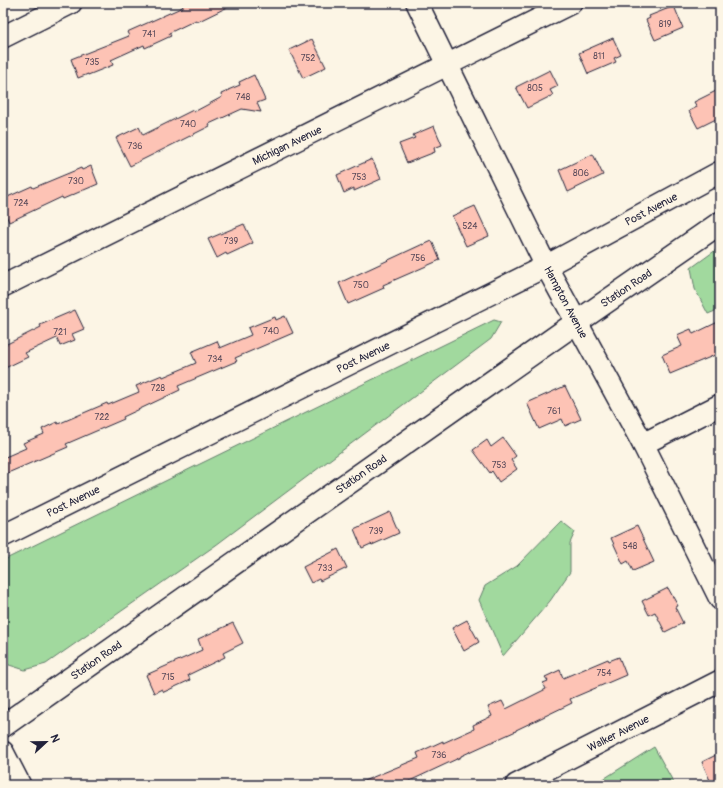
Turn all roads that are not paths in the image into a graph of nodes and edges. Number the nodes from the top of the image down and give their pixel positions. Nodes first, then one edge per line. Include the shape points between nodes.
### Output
1 (71, 3) edge
2 (417, 3) edge
3 (571, 3) edge
4 (3, 37) edge
5 (448, 65) junction
6 (720, 172) edge
7 (720, 224) edge
8 (546, 266) junction
9 (3, 286) edge
10 (577, 322) junction
11 (720, 405) edge
12 (643, 444) junction
13 (3, 536) edge
14 (720, 599) edge
15 (720, 681) edge
16 (3, 726) edge
17 (3, 752) edge
18 (20, 785) edge
19 (516, 785) edge

1 - 4 street
2 - 5 street, Hampton Avenue
3 - 5 street, Michigan Avenue
5 - 8 street, Hampton Avenue
5 - 9 street, Michigan Avenue
6 - 8 street, Post Avenue
7 - 10 main road, Station Road
8 - 10 street, Hampton Avenue
8 - 13 street, Post Avenue
10 - 12 street, Hampton Avenue
10 - 16 main road, Station Road
11 - 12 street
12 - 14 street, Hampton Avenue
15 - 19 street, Walker Avenue
17 - 18 street

